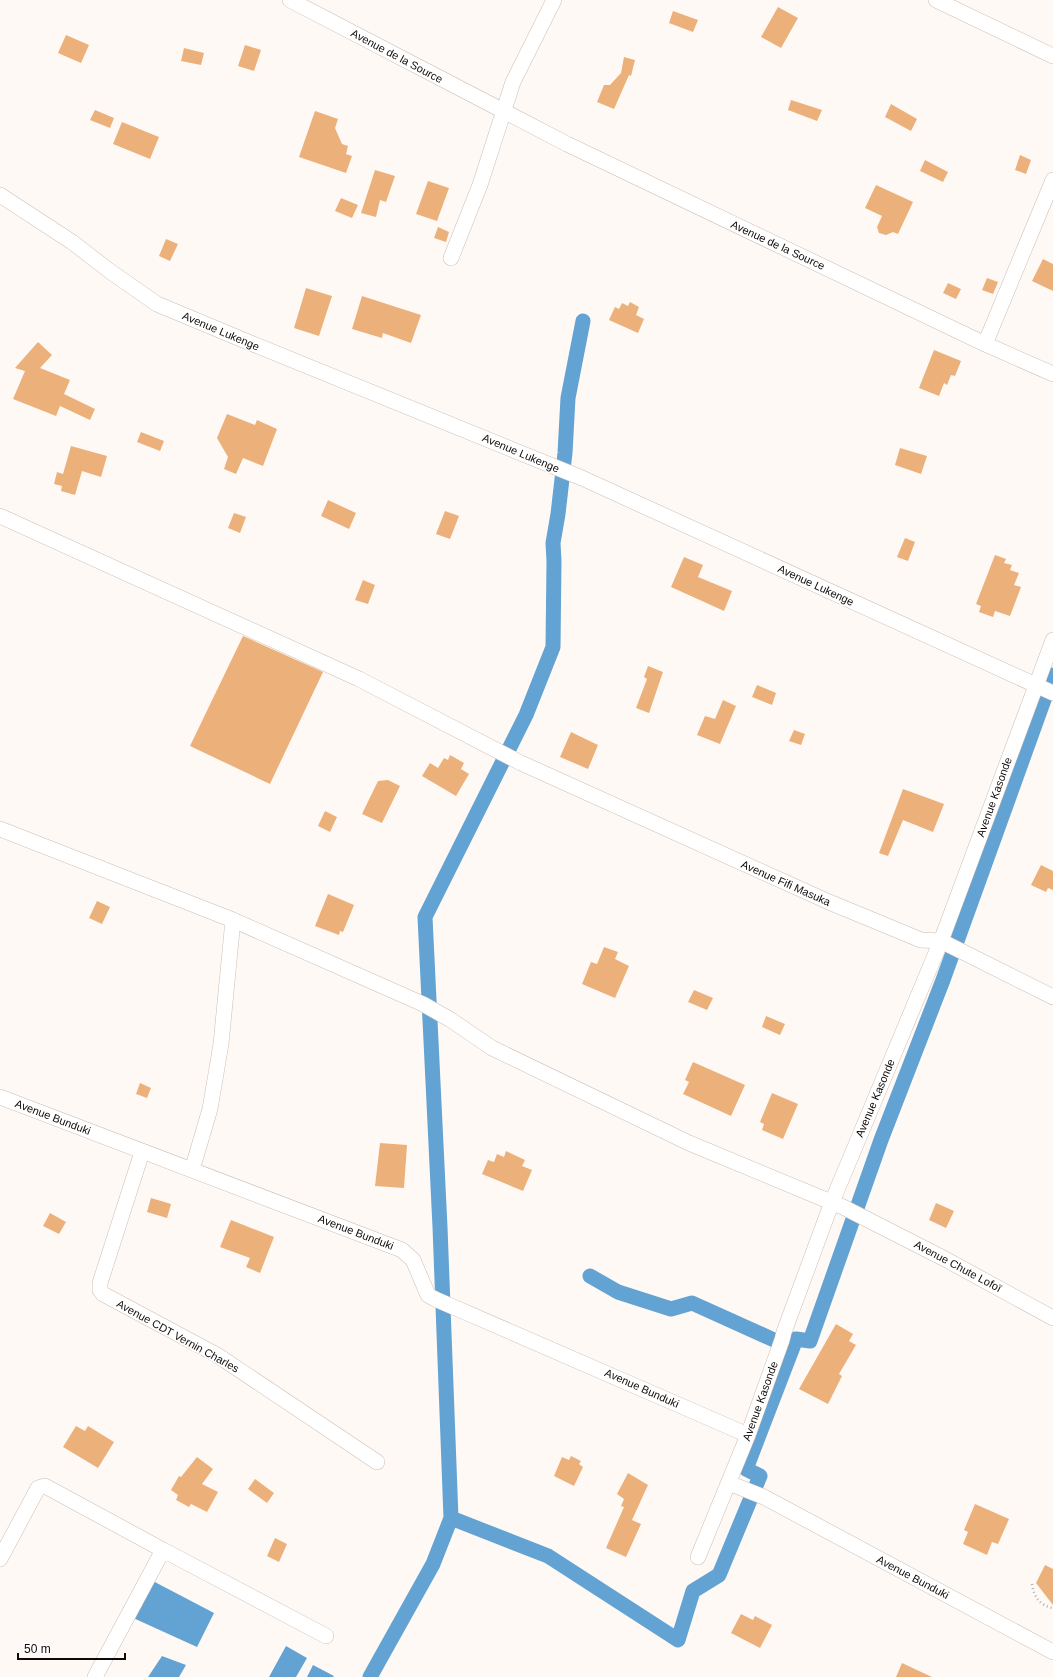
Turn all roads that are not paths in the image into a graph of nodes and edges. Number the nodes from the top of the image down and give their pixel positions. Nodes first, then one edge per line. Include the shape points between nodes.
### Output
1 (290, 0) edge
2 (554, 0) edge
3 (936, 0) edge
4 (1053, 56) edge
5 (504, 112) junction
6 (1053, 180) edge
7 (0, 195) edge
8 (452, 258) dead end
9 (985, 344) junction
10 (1053, 374) edge
11 (0, 516) edge
12 (1053, 640) edge
13 (1036, 685) junction
14 (1053, 693) edge
15 (0, 829) edge
16 (233, 920) junction
17 (941, 940) junction
18 (1053, 997) edge
19 (0, 1097) edge
20 (142, 1152) junction
21 (192, 1170) junction
22 (838, 1204) junction
23 (1053, 1318) edge
24 (748, 1435) junction
25 (377, 1462) dead end
26 (736, 1485) junction
27 (163, 1550) junction
28 (698, 1557) dead end
29 (0, 1559) edge
30 (326, 1636) dead end
31 (1053, 1652) edge
32 (95, 1677) edge

1 - 5 street, Avenue de la Source
2 - 5 street via 513,82
3 - 4 street
5 - 8 street
5 - 9 street, Avenue de la Source
6 - 9 street
7 - 13 street, Avenue Lukenge via 72,242 157,304 582,478
9 - 10 street, Avenue de la Source
11 - 17 street, Avenue Fifi Masuka via 359,679 520,763 829,902 921,940
12 - 13 street, Avenue Kasonde
13 - 14 street, Avenue Lukenge
13 - 17 street, Avenue Kasonde
15 - 16 street, Avenue Chute Lofoï
16 - 21 street via 221,1044 210,1109
16 - 22 street, Avenue Chute Lofoï via 423,1004 492,1048 682,1139
17 - 18 street, Avenue Fifi Masuka
17 - 22 street, Avenue Kasonde
19 - 20 street, Avenue Bunduki
20 - 21 street, Avenue Bunduki
20 - 25 street, Avenue CDT Vernin Charles via 100,1283 102,1294 217,1356
21 - 24 street, Avenue Bunduki via 402,1250 413,1260 428,1295
22 - 23 street, Avenue Chute Lofoï
22 - 24 street, Avenue Kasonde via 784,1332
24 - 26 street, Avenue Kasonde
26 - 28 street, Avenue Kasonde
26 - 31 street, Avenue Bunduki via 764,1497
27 - 29 street via 42,1486 38,1488
27 - 30 street
27 - 32 street

